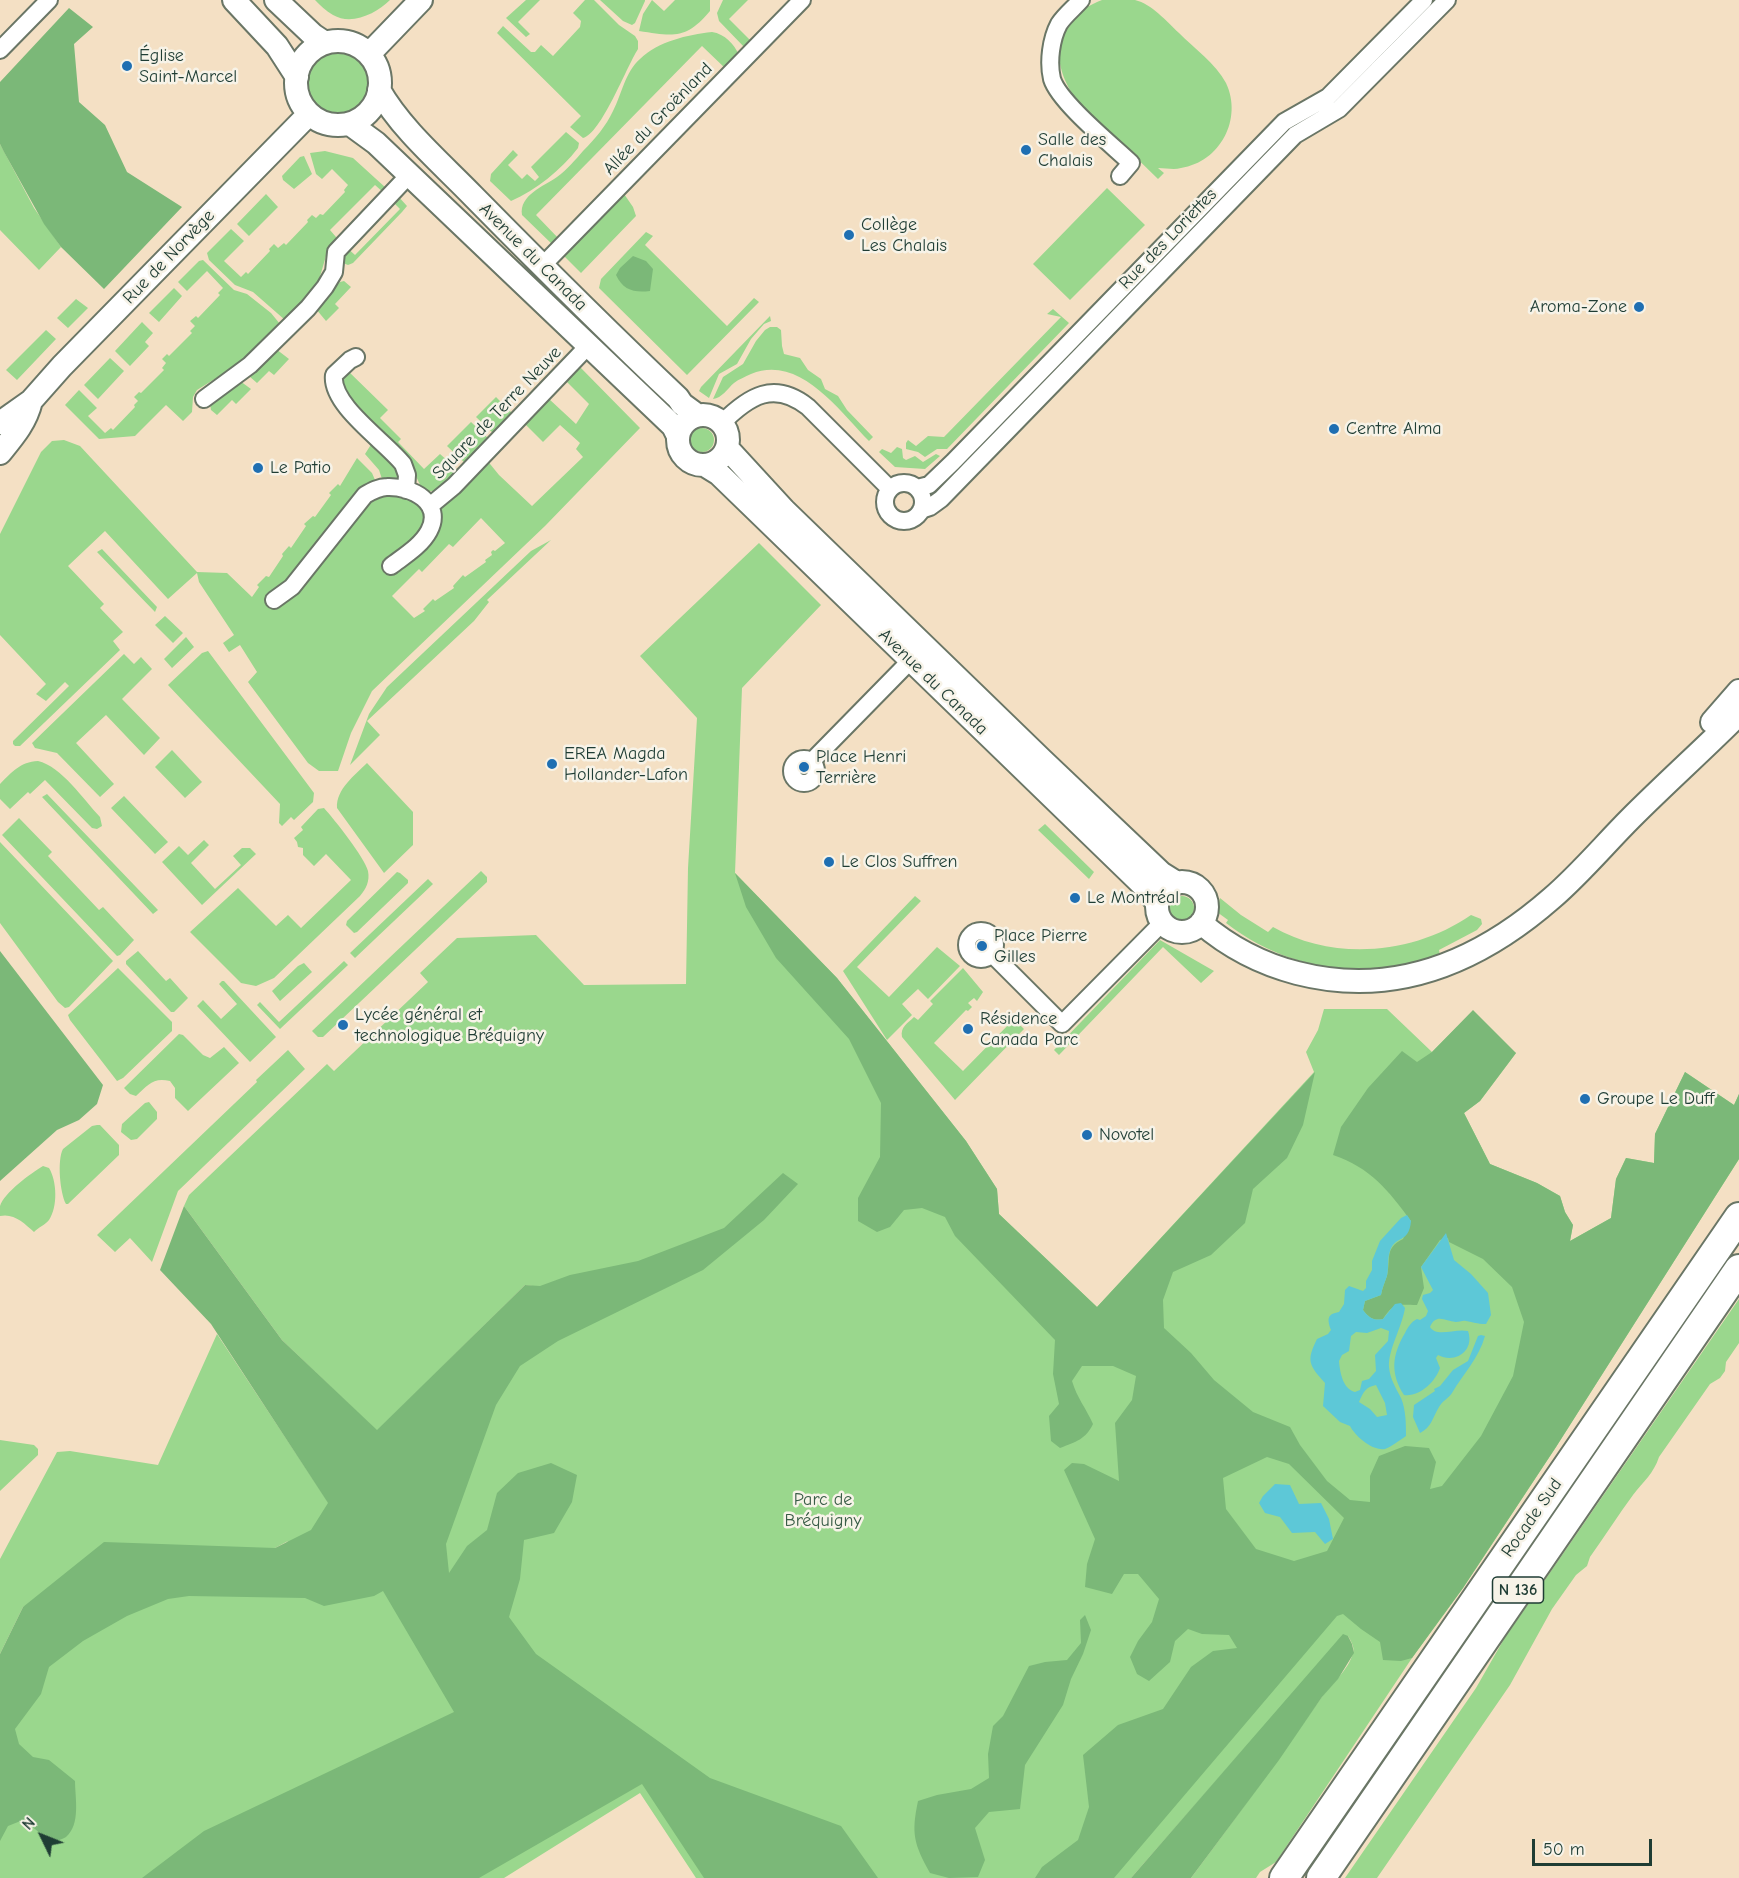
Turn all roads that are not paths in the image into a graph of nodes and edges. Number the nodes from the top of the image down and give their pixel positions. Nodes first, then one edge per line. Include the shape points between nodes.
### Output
1 (49, 0) edge
2 (234, 0) edge
3 (276, 0) edge
4 (421, 0) edge
5 (802, 0) edge
6 (1081, 0) edge
7 (1425, 0) edge
8 (1447, 0) edge
9 (326, 43) junction
10 (0, 51) edge
11 (369, 54) junction
12 (297, 77) junction
13 (379, 90) junction
14 (309, 114) junction
15 (350, 124) junction
16 (410, 174) junction
17 (1120, 176) dead end
18 (542, 266) junction
19 (589, 345) junction
20 (356, 357) dead end
21 (204, 399) dead end
22 (31, 401) junction
23 (697, 415) junction
24 (0, 423) edge
25 (722, 423) junction
26 (678, 436) junction
27 (727, 448) junction
28 (0, 453) edge
29 (706, 466) junction
30 (917, 488) junction
31 (890, 489) junction
32 (405, 490) junction
33 (431, 505) junction
34 (921, 510) junction
35 (391, 566) dead end
36 (274, 600) dead end
37 (911, 660) junction
38 (1739, 691) edge
39 (1739, 714) edge
40 (812, 761) dead end
41 (1632, 817) junction
42 (1177, 883) junction
43 (1160, 913) junction
44 (1202, 923) junction
45 (992, 954) dead end
46 (1738, 1210) edge
47 (1739, 1269) edge
48 (1284, 1878) edge
49 (1320, 1878) edge

1 - 10 street
2 - 12 street via 278,46
3 - 9 street
4 - 11 street
5 - 18 street, Allée du Groënland
6 - 17 street via 1060,23 1054,38 1052,79 1071,105 1131,163
7 - 30 street, Rue des Loriettes via 1328,97 1284,122 953,462 929,485
8 - 34 street, Rue des Loriettes via 1339,109 1295,135 941,499
9 - 11 street via 348,42
9 - 12 street via 305,57
11 - 13 street via 377,68
12 - 14 street via 300,100
13 - 15 street via 369,111
13 - 18 street, Avenue du Canada via 400,120
14 - 15 street via 322,122
14 - 22 street, Rue de Norvège
15 - 16 street, Avenue du Canada
16 - 19 street, Avenue du Canada
16 - 21 street via 336,252 334,272 308,308 250,365
18 - 23 street, Avenue du Canada
19 - 26 street, Avenue du Canada via 673,426
19 - 33 street, Square de Terre Neuve via 454,486
20 - 32 street via 334,375 335,389 345,405 403,464 407,475
22 - 24 street, Rue de Norvège
22 - 28 street, Rue de Norvège via 22,426
23 - 25 street via 710,416
23 - 26 street via 682,425
25 - 27 street via 728,433
25 - 31 street via 760,394 794,397
26 - 29 street via 684,457
27 - 29 street via 720,458
27 - 42 street, Avenue du Canada via 784,510 1033,752 1161,873
29 - 37 street, Avenue du Canada via 719,474
30 - 31 street via 901,483
30 - 34 street via 923,499
31 - 34 street via 884,501 893,518 912,520
32 - 33 street, Square de Terre Neuve via 422,496
32 - 36 street, Square de Terre Neuve via 380,488 365,495 292,587
33 - 35 street, Square de Terre Neuve via 433,519 427,535
37 - 40 street
37 - 43 street, Avenue du Canada via 1146,888
38 - 41 street
39 - 41 street
41 - 44 street via 1553,897 1522,921 1460,959 1407,977 1343,982 1286,970 1233,946
42 - 43 street via 1164,890
42 - 44 street via 1191,884 1203,894 1207,912
43 - 44 street via 1174,931 1182,933
43 - 45 street via 1062,1024
46 - 48 highway, Rocade Sud / N 136
47 - 49 highway, Rocade Sud / N 136

